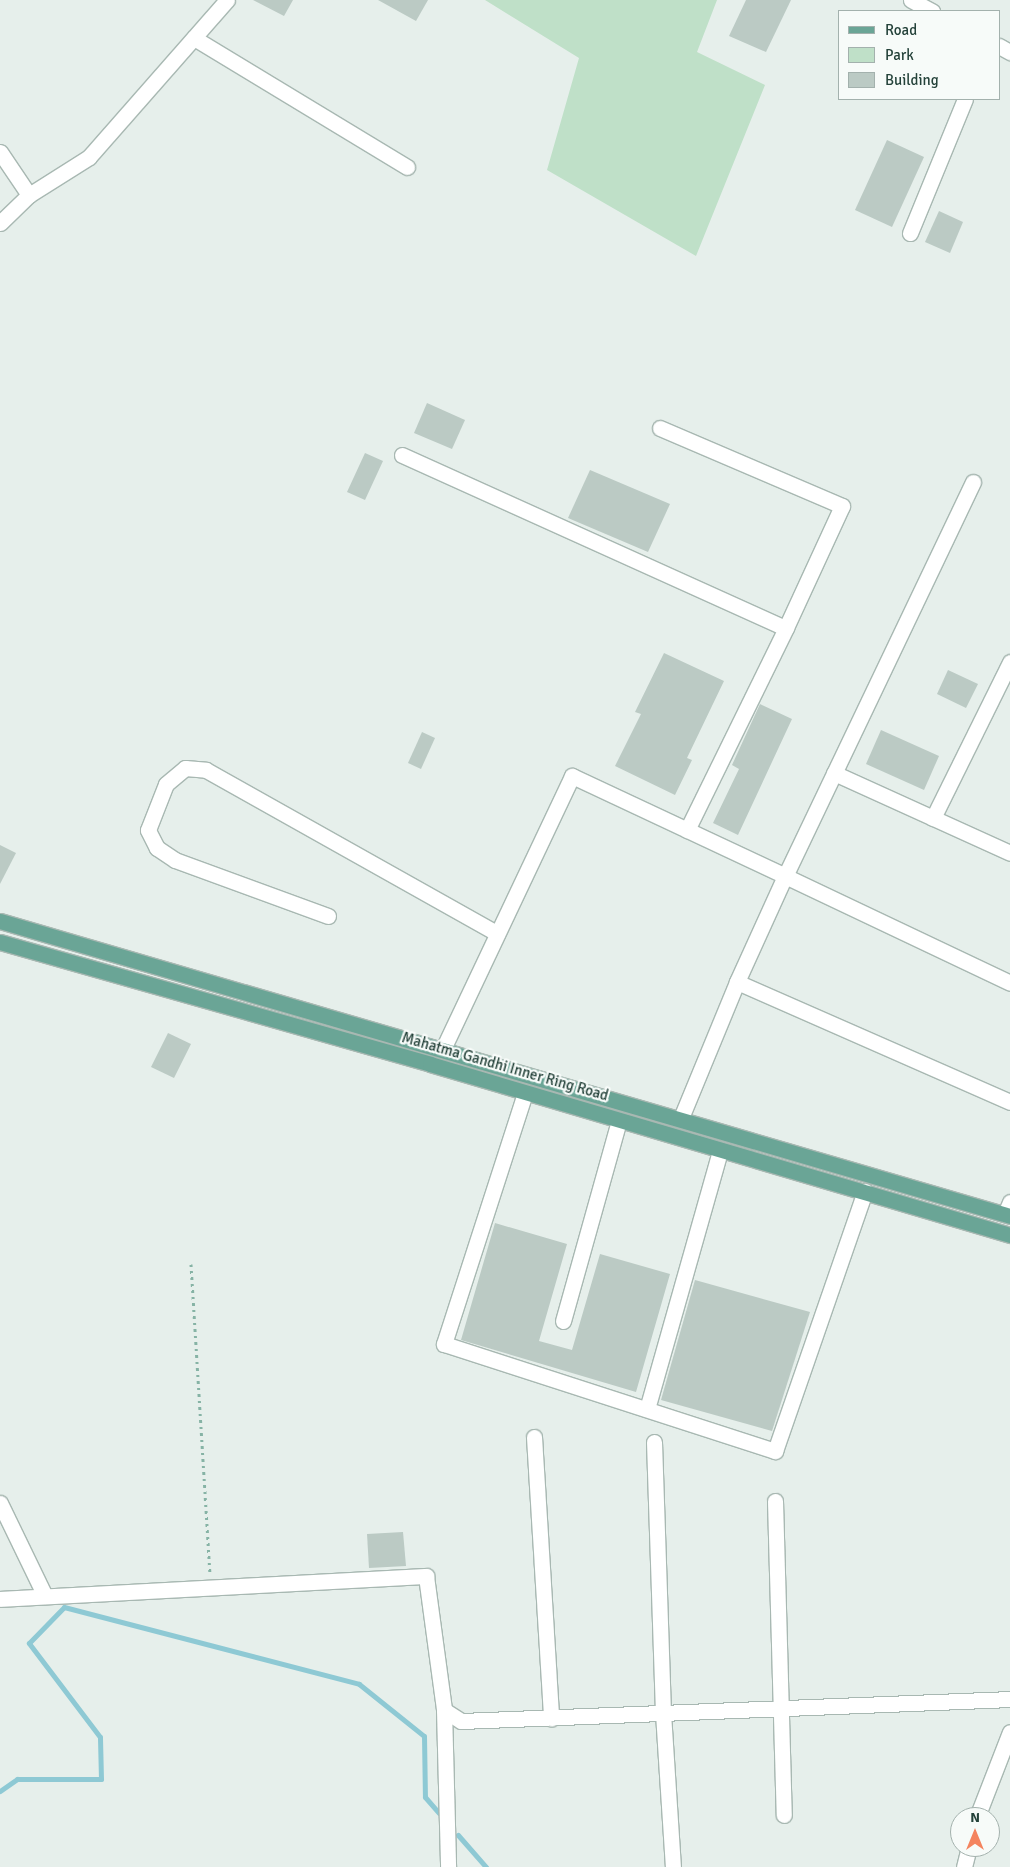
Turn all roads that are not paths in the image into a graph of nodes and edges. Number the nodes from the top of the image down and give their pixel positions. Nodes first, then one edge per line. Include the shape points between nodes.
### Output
1 (227, 0) edge
2 (911, 0) edge
3 (930, 10) edge
4 (194, 38) junction
5 (965, 100) edge
6 (0, 152) edge
7 (407, 167) dead end
8 (29, 195) junction
9 (0, 223) edge
10 (910, 233) dead end
11 (660, 428) dead end
12 (402, 455) dead end
13 (973, 482) dead end
14 (786, 628) junction
15 (1010, 662) edge
16 (834, 773) junction
17 (933, 818) junction
18 (687, 830) junction
19 (1010, 853) edge
20 (785, 876) junction
21 (328, 916) dead end
22 (0, 921) edge
23 (498, 933) junction
24 (0, 942) edge
25 (737, 982) junction
26 (1010, 983) edge
27 (442, 1049) junction
28 (525, 1093) junction
29 (1010, 1102) edge
30 (681, 1118) junction
31 (620, 1121) junction
32 (720, 1151) junction
33 (865, 1191) junction
34 (1008, 1211) edge
35 (1010, 1235) edge
36 (563, 1321) dead end
37 (647, 1409) junction
38 (534, 1437) dead end
39 (654, 1442) dead end
40 (775, 1501) dead end
41 (0, 1503) edge
42 (45, 1596) junction
43 (0, 1599) edge
44 (1010, 1699) edge
45 (779, 1709) junction
46 (444, 1710) junction
47 (663, 1713) junction
48 (551, 1718) junction
49 (1010, 1732) edge
50 (981, 1807) edge
51 (784, 1815) dead end
52 (448, 1867) edge
53 (673, 1867) edge

1 - 4 street
2 - 3 street
4 - 7 street
4 - 8 street via 89,157
5 - 10 street
6 - 8 street
8 - 9 street
11 - 14 street via 842,506
12 - 14 street
13 - 16 street
14 - 18 street
15 - 17 street
16 - 17 street
16 - 20 street
17 - 19 street
18 - 20 street
18 - 23 street via 572,776
20 - 25 street
20 - 26 street
21 - 23 street via 175,860 157,848 148,830 166,784 185,768 206,770
22 - 27 main road, Mahatma Gandhi Inner Ring Road
23 - 27 street
24 - 28 main road, Mahatma Gandhi Inner Ring Road
25 - 29 street
25 - 30 street
27 - 30 main road, Mahatma Gandhi Inner Ring Road
28 - 31 main road, Mahatma Gandhi Inner Ring Road
28 - 37 street via 444,1344
30 - 34 main road, Mahatma Gandhi Inner Ring Road
31 - 32 main road, Mahatma Gandhi Inner Ring Road
31 - 36 street
32 - 33 main road, Mahatma Gandhi Inner Ring Road
32 - 37 street
33 - 35 main road, Mahatma Gandhi Inner Ring Road
33 - 37 street via 775,1451
38 - 48 street
39 - 47 street
40 - 45 street
41 - 42 street
42 - 43 street
42 - 46 street via 426,1576
44 - 45 street
45 - 47 street
45 - 51 street
46 - 48 street via 461,1721
46 - 52 street
47 - 48 street
47 - 53 street
49 - 50 street

